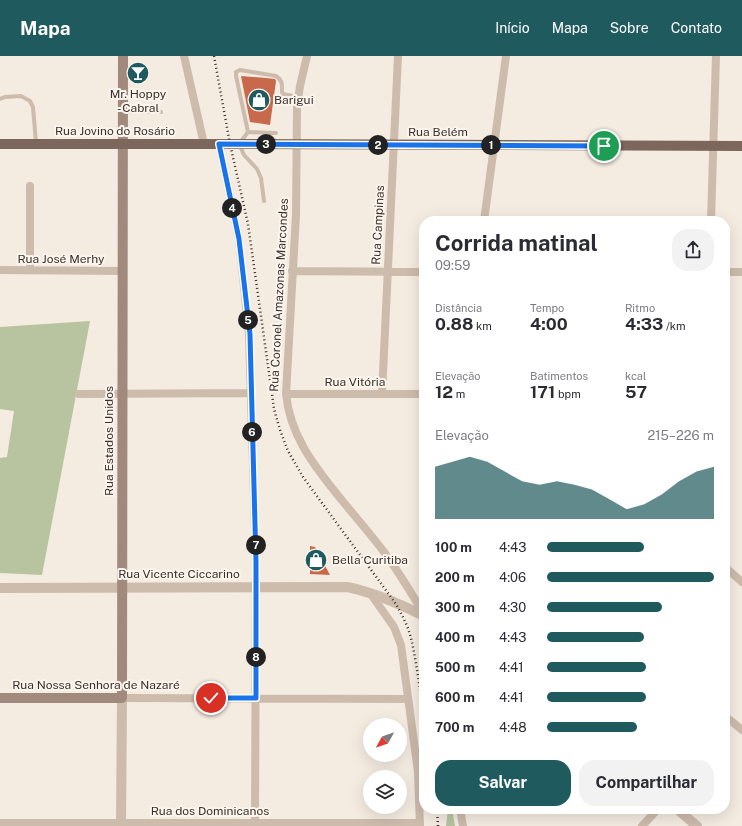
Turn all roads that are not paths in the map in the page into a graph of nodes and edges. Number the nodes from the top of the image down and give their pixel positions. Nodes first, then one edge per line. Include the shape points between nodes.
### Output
1 (123, 56) edge
2 (184, 56) edge
3 (307, 56) edge
4 (398, 56) edge
5 (506, 56) edge
6 (716, 56) edge
7 (298, 97) junction
8 (0, 99) edge
9 (123, 111) junction
10 (160, 112) dead end
11 (248, 132) junction
12 (268, 133) junction
13 (276, 133) dead end
14 (0, 144) edge
15 (36, 144) junction
16 (122, 144) junction
17 (204, 144) junction
18 (219, 144) junction
19 (234, 144) junction
20 (278, 144) junction
21 (297, 144) junction
22 (394, 145) junction
23 (494, 145) junction
24 (714, 146) junction
25 (742, 146) edge
26 (30, 186) dead end
27 (264, 201) dead end
28 (485, 216) edge
29 (711, 216) edge
30 (0, 270) edge
31 (30, 270) junction
32 (122, 271) junction
33 (292, 271) junction
34 (388, 272) junction
35 (419, 272) edge
36 (730, 272) edge
37 (742, 272) edge
38 (251, 393) junction
39 (78, 394) dead end
40 (122, 394) junction
41 (286, 394) junction
42 (382, 394) junction
43 (419, 394) edge
44 (730, 571) edge
45 (742, 582) edge
46 (256, 587) junction
47 (0, 588) edge
48 (122, 588) junction
49 (370, 593) junction
50 (419, 607) edge
51 (419, 613) edge
52 (0, 698) edge
53 (122, 698) junction
54 (256, 698) junction
55 (408, 699) junction
56 (730, 720) edge
57 (742, 730) edge
58 (419, 798) edge
59 (420, 814) edge
60 (461, 814) edge
61 (653, 814) edge
62 (683, 814) edge
63 (0, 823) edge
64 (122, 824) edge
65 (255, 824) edge
66 (420, 825) edge
67 (463, 826) edge
68 (642, 826) edge
69 (697, 826) edge

1 - 9 main road, Rua Estados Unidos
2 - 17 street
3 - 7 street, Rua Coronel Amazonas Marcondes
4 - 22 street, Rua Campinas
5 - 23 street
6 - 24 street
7 - 11 lane via 283,94 282,82 276,76 240,70 236,72
7 - 21 street, Rua Coronel Amazonas Marcondes
8 - 15 lane via 21,96 30,101 33,107
9 - 10 lane
9 - 16 main road, Rua Estados Unidos
11 - 12 lane
11 - 19 lane
12 - 13 lane
12 - 20 lane
14 - 15 main road, Rua Jovino do Rosário
15 - 16 main road, Rua Jovino do Rosário
16 - 17 main road, Rua Jovino do Rosário
16 - 32 main road, Rua Estados Unidos
17 - 18 main road, Rua Jovino do Rosário
18 - 19 main road, Rua Jovino do Rosário
18 - 38 street via 239,239 250,334
19 - 20 main road, Rua Belém
19 - 27 lane via 257,169
20 - 21 main road, Rua Belém
21 - 22 main road, Rua Belém
21 - 33 street, Rua Coronel Amazonas Marcondes
22 - 23 main road, Rua Belém
22 - 34 street, Rua Campinas
23 - 24 main road, Rua Belém
23 - 28 street
24 - 25 main road, Rua Belém
24 - 29 street
26 - 31 street
30 - 31 street, Rua José Merhy
31 - 32 street, Rua José Merhy
32 - 40 main road, Rua Estados Unidos
33 - 34 street
33 - 41 street, Rua Coronel Amazonas Marcondes
34 - 35 street
34 - 42 street, Rua Campinas
36 - 37 street
38 - 40 street
38 - 46 street
39 - 40 street
40 - 48 main road, Rua Estados Unidos
41 - 42 street, Rua Vitória
41 - 50 street, Rua Coronel Amazonas Marcondes via 292,424 302,446 394,566
42 - 43 street, Rua Vitória
44 - 45 street
46 - 48 street, Rua Vicente Ciccarino
46 - 49 street, Rua Vicente Ciccarino via 347,587
46 - 54 street
47 - 48 street, Rua Vicente Ciccarino
48 - 53 main road, Rua Estados Unidos
49 - 51 street, Rua Vicente Ciccarino
49 - 55 street via 394,627 402,645
52 - 53 main road, Rua Nossa Senhora de Nazaré
53 - 54 street, Rua Nossa Senhora de Nazaré
53 - 64 street, Rua Estados Unidos
54 - 55 street, Rua Nossa Senhora de Nazaré
54 - 65 street
55 - 58 street
56 - 57 street
59 - 66 street
60 - 67 street
61 - 68 street
62 - 69 street
63 - 64 street, Rua dos Dominicanos
64 - 65 street, Rua dos Dominicanos
65 - 66 street, Rua dos Dominicanos

